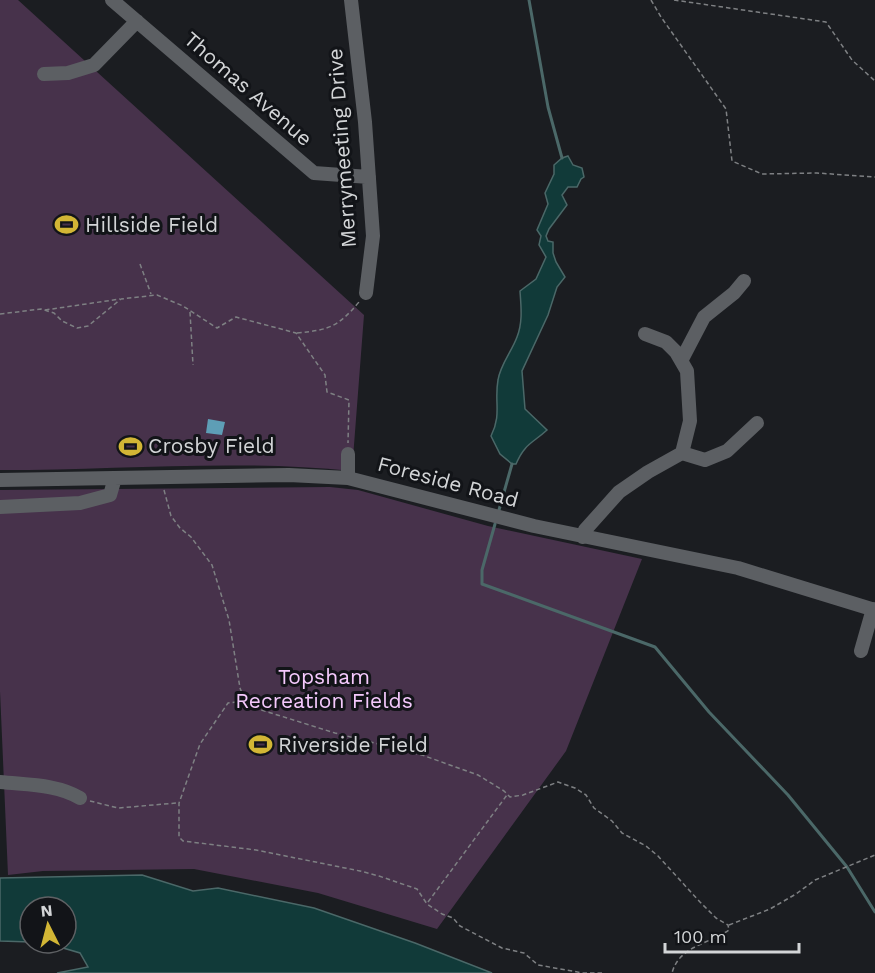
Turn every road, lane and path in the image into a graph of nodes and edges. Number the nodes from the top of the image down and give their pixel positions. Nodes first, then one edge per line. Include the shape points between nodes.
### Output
1 (112, 0) edge
2 (351, 0) edge
3 (651, 0) edge
4 (674, 0) edge
5 (137, 21) junction
6 (44, 74) dead end
7 (875, 81) edge
8 (369, 177) junction
9 (875, 177) edge
10 (140, 264) dead end
11 (744, 281) dead end
12 (366, 293) joint
13 (151, 295) junction
14 (121, 299) junction
15 (41, 309) junction
16 (190, 311) junction
17 (0, 314) edge
18 (296, 333) junction
19 (645, 334) dead end
20 (681, 361) junction
21 (193, 365) dead end
22 (757, 423) dead end
23 (682, 453) junction
24 (348, 454) joint
25 (84, 478) junction
26 (115, 478) junction
27 (348, 478) junction
28 (1, 480) edge
29 (24, 480) junction
30 (164, 483) dead end
31 (80, 503) junction
32 (24, 506) junction
33 (0, 507) edge
34 (583, 537) junction
35 (874, 610) edge
36 (861, 651) dead end
37 (246, 705) junction
38 (0, 782) edge
39 (507, 794) junction
40 (80, 798) joint
41 (179, 803) junction
42 (875, 855) edge
43 (427, 903) junction
44 (728, 926) junction
45 (602, 973) edge
46 (672, 973) edge

1 - 5 street, Thomas Avenue
2 - 8 street, Merrymeeting Drive
3 - 9 path via 726,109 732,161 762,174
4 - 7 path via 826,22 852,60
5 - 6 street via 94,65
5 - 8 street, Thomas Avenue via 314,173
8 - 12 street, Merrymeeting Drive via 373,236
10 - 13 path
11 - 20 street via 704,317
12 - 18 path via 344,319 324,330
13 - 14 path
13 - 16 path
14 - 15 path
14 - 15 path via 88,326 77,328
15 - 17 path
16 - 18 path via 217,328 236,317
16 - 21 path
18 - 24 path via 326,375 327,392 350,400
19 - 20 street via 666,342
20 - 23 street via 687,371 690,421
22 - 23 street via 727,451 705,460
23 - 34 street via 619,492
24 - 27 street
25 - 26 street, Foreside Road
25 - 29 street, Foreside Road
25 - 31 street
26 - 27 street, Foreside Road
26 - 31 street via 110,495
27 - 34 street, Foreside Road
28 - 29 street, Foreside Road
28 - 33 street
29 - 32 street
30 - 37 path via 171,516 212,565 229,621
31 - 32 street
32 - 33 street
34 - 35 street, Foreside Road via 738,568
35 - 36 street
37 - 39 path via 422,755 478,775
37 - 41 path via 228,703 223,710 200,744
38 - 40 street via 53,787
39 - 43 path
39 - 44 path via 524,795 558,782 576,788 622,833 658,856
40 - 41 path via 118,808
41 - 43 path via 179,837 183,841 256,850 360,871 417,890
42 - 44 path via 815,880 770,909
43 - 45 path via 502,948 524,953 538,965
44 - 46 path via 729,930 721,936 684,954

